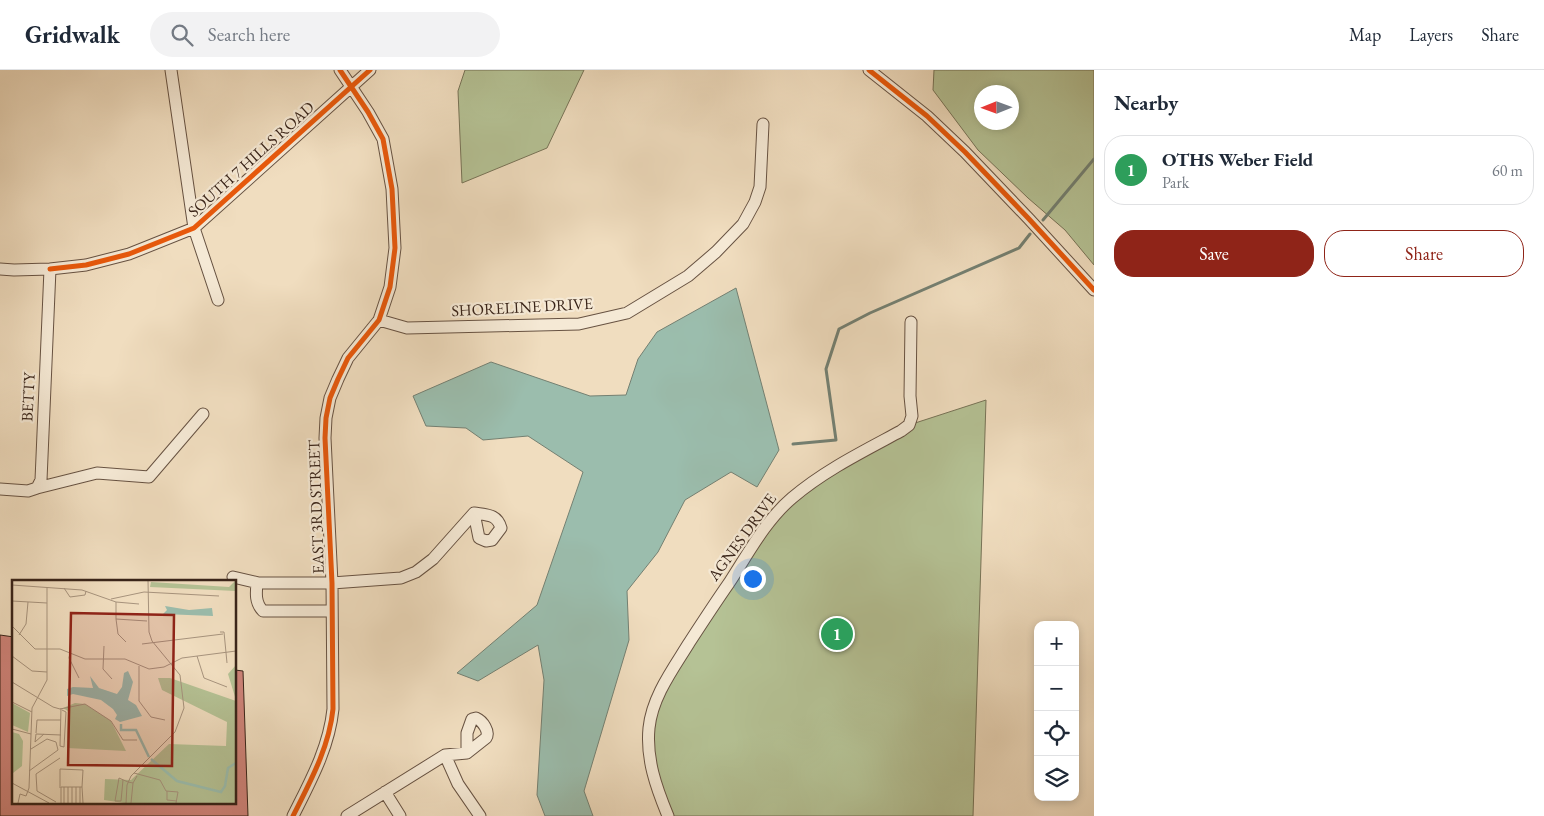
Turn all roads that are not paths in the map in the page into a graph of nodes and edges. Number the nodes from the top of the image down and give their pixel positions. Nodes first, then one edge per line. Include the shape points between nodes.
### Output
1 (171, 70) edge
2 (340, 70) edge
3 (370, 70) edge
4 (869, 70) edge
5 (351, 87) junction
6 (763, 124) dead end
7 (194, 228) junction
8 (0, 269) edge
9 (50, 269) junction
10 (1094, 290) edge
11 (218, 300) dead end
12 (378, 320) junction
13 (910, 322) dead end
14 (203, 414) dead end
15 (37, 488) junction
16 (0, 489) edge
17 (474, 513) dead end
18 (233, 577) dead end
19 (257, 582) junction
20 (332, 583) junction
21 (332, 611) junction
22 (467, 753) dead end
23 (445, 755) junction
24 (385, 792) junction
25 (295, 815) edge
26 (346, 816) edge
27 (400, 816) edge
28 (480, 816) edge
29 (668, 816) edge

1 - 7 street
2 - 5 street, EAST 3RD STREET
3 - 5 street, SOUTH 7 HILLS ROAD
4 - 10 street via 927,116 965,152
5 - 7 street, SOUTH 7 HILLS ROAD
5 - 12 street, EAST 3RD STREET via 382,139 392,189 395,248 390,287
6 - 12 street, SHORELINE DRIVE via 760,187 743,224 688,276 627,313 579,324 407,328
7 - 9 street, SOUTH 7 HILLS ROAD via 129,254 86,265
7 - 11 street
8 - 9 street, SOUTH 7 HILLS ROAD
9 - 15 street, BETTY via 41,480
12 - 20 street, EAST 3RD STREET via 348,358 330,398 326,418
13 - 29 street, AGNES DRIVE via 912,416 908,425 839,464 808,485 776,514 715,602 663,686 649,728 649,750 651,772
14 - 15 street via 149,476 97,473
15 - 16 street via 28,491
17 - 20 street via 433,559 416,572 401,578
18 - 19 street
19 - 20 street
19 - 21 street via 258,606 263,611
20 - 21 street, EAST 3RD STREET
21 - 25 street, EAST 3RD STREET via 331,726
22 - 23 street
23 - 24 street
23 - 28 street via 458,784
24 - 26 street
24 - 27 street

